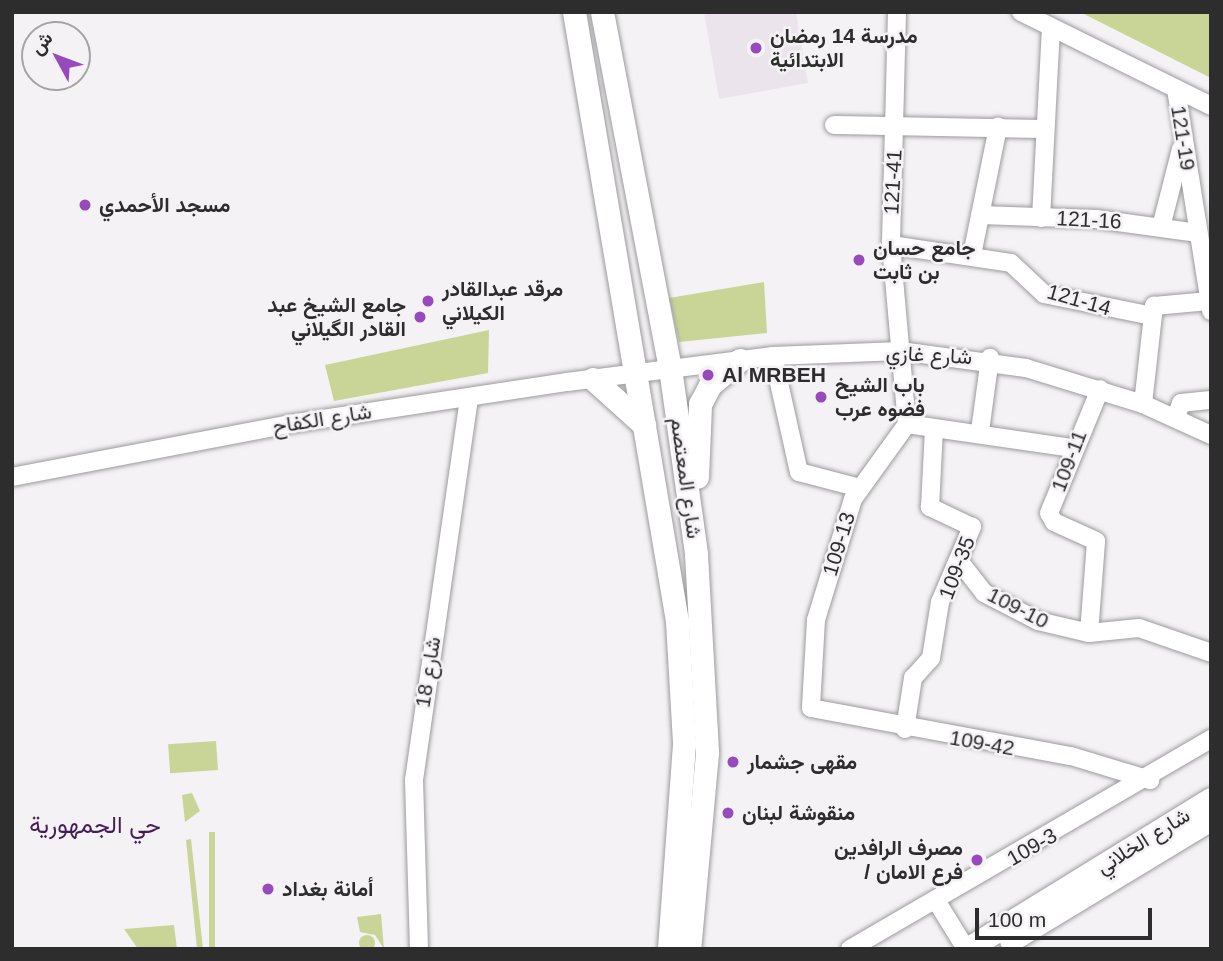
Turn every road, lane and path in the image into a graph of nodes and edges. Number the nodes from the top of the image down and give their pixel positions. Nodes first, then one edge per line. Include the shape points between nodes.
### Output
1 (574, 12) edge
2 (599, 12) edge
3 (897, 12) edge
4 (1021, 12) edge
5 (1051, 27) junction
6 (1176, 89) junction
7 (591, 99) junction
8 (1211, 106) edge
9 (834, 125) dead end
10 (896, 125) junction
11 (998, 127) junction
12 (1044, 128) junction
13 (1184, 140) junction
14 (980, 215) junction
15 (1041, 218) junction
16 (1160, 227) junction
17 (1198, 233) junction
18 (891, 245) junction
19 (972, 255) junction
20 (1210, 306) edge
21 (1152, 316) junction
22 (900, 351) junction
23 (774, 356) junction
24 (990, 358) junction
25 (740, 360) junction
26 (670, 368) junction
27 (635, 374) junction
28 (593, 379) junction
29 (1100, 389) junction
30 (469, 397) junction
31 (1211, 400) edge
32 (1143, 404) junction
33 (1176, 417) junction
34 (907, 424) junction
35 (644, 425) junction
36 (934, 428) junction
37 (980, 431) junction
38 (1211, 435) edge
39 (1071, 448) junction
40 (12, 477) edge
41 (860, 488) junction
42 (694, 536) junction
43 (960, 562) junction
44 (1089, 633) junction
45 (1211, 653) edge
46 (814, 711) joint
47 (905, 729) junction
48 (1209, 745) edge
49 (1150, 780) junction
50 (1211, 799) edge
51 (1211, 820) edge
52 (675, 853) junction
53 (937, 902) junction
54 (419, 949) edge
55 (660, 949) edge
56 (669, 949) edge
57 (689, 949) edge
58 (850, 949) edge
59 (966, 949) edge
60 (997, 949) edge

1 - 7 main road, شارع المعتصم
2 - 26 main road, شارع المعتصم
3 - 10 street, 121-41
4 - 5 street
5 - 6 street
5 - 12 street
6 - 8 street
6 - 13 street, 121-19
7 - 26 main road via 614,169 645,343 652,360
7 - 27 main road, شارع المعتصم
9 - 10 street
10 - 11 street
10 - 18 street, 121-41
11 - 12 street
11 - 14 street
12 - 15 street
13 - 16 street
13 - 17 street, 121-19
14 - 15 street, 121-16
14 - 19 street
15 - 16 street, 121-16
16 - 17 street, 121-16
17 - 20 street, 121-19
18 - 19 street, 121-14
18 - 22 street, 121-41
19 - 21 street, 121-14 via 1011,263 1044,294
20 - 21 street via 1159,302
21 - 32 street
22 - 23 street, شارع غازي
22 - 24 street, شارع غازي
22 - 34 street
23 - 25 street, شارع غازي
23 - 41 street via 799,472
24 - 29 street, شارع غازي
24 - 37 street
25 - 26 street, شارع غازي
25 - 42 main road via 710,385 700,404
26 - 27 street, شارع غازي
26 - 42 main road, شارع المعتصم
27 - 28 street, شارع الكفاح
27 - 35 main road, شارع المعتصم
28 - 30 street, شارع الكفاح
28 - 35 main road
29 - 32 street, شارع غازي
29 - 39 street, 109-11
30 - 40 street, شارع الكفاح
30 - 54 street, شارع 18 via 424,690 412,813
31 - 33 street via 1181,403
32 - 33 street, شارع غازي
33 - 38 street, شارع غازي
34 - 36 street
34 - 41 street, 109-13
35 - 52 main road, شارع المعتصم via 677,621 684,744
36 - 37 street
36 - 43 street, 109-35 via 930,507 972,524
37 - 39 street
39 - 44 street, 109-11 via 1049,513 1054,522 1096,541
41 - 46 street, 109-13 via 816,620
42 - 57 main road, شارع المعتصم via 707,753
43 - 44 street, 109-10 via 984,593 1038,621
43 - 47 street, 109-35 via 940,602 931,658 913,678
44 - 45 street, 109-10 via 1139,628
46 - 47 street, 109-42
47 - 49 street, 109-42 via 1071,756
48 - 49 street, 109-3
49 - 53 street, 109-3
50 - 59 main road, شارع الخلاني
51 - 60 main road, شارع الخلاني
52 - 55 main road
52 - 56 main road, شارع المعتصم
53 - 58 street, 109-3
53 - 59 street

